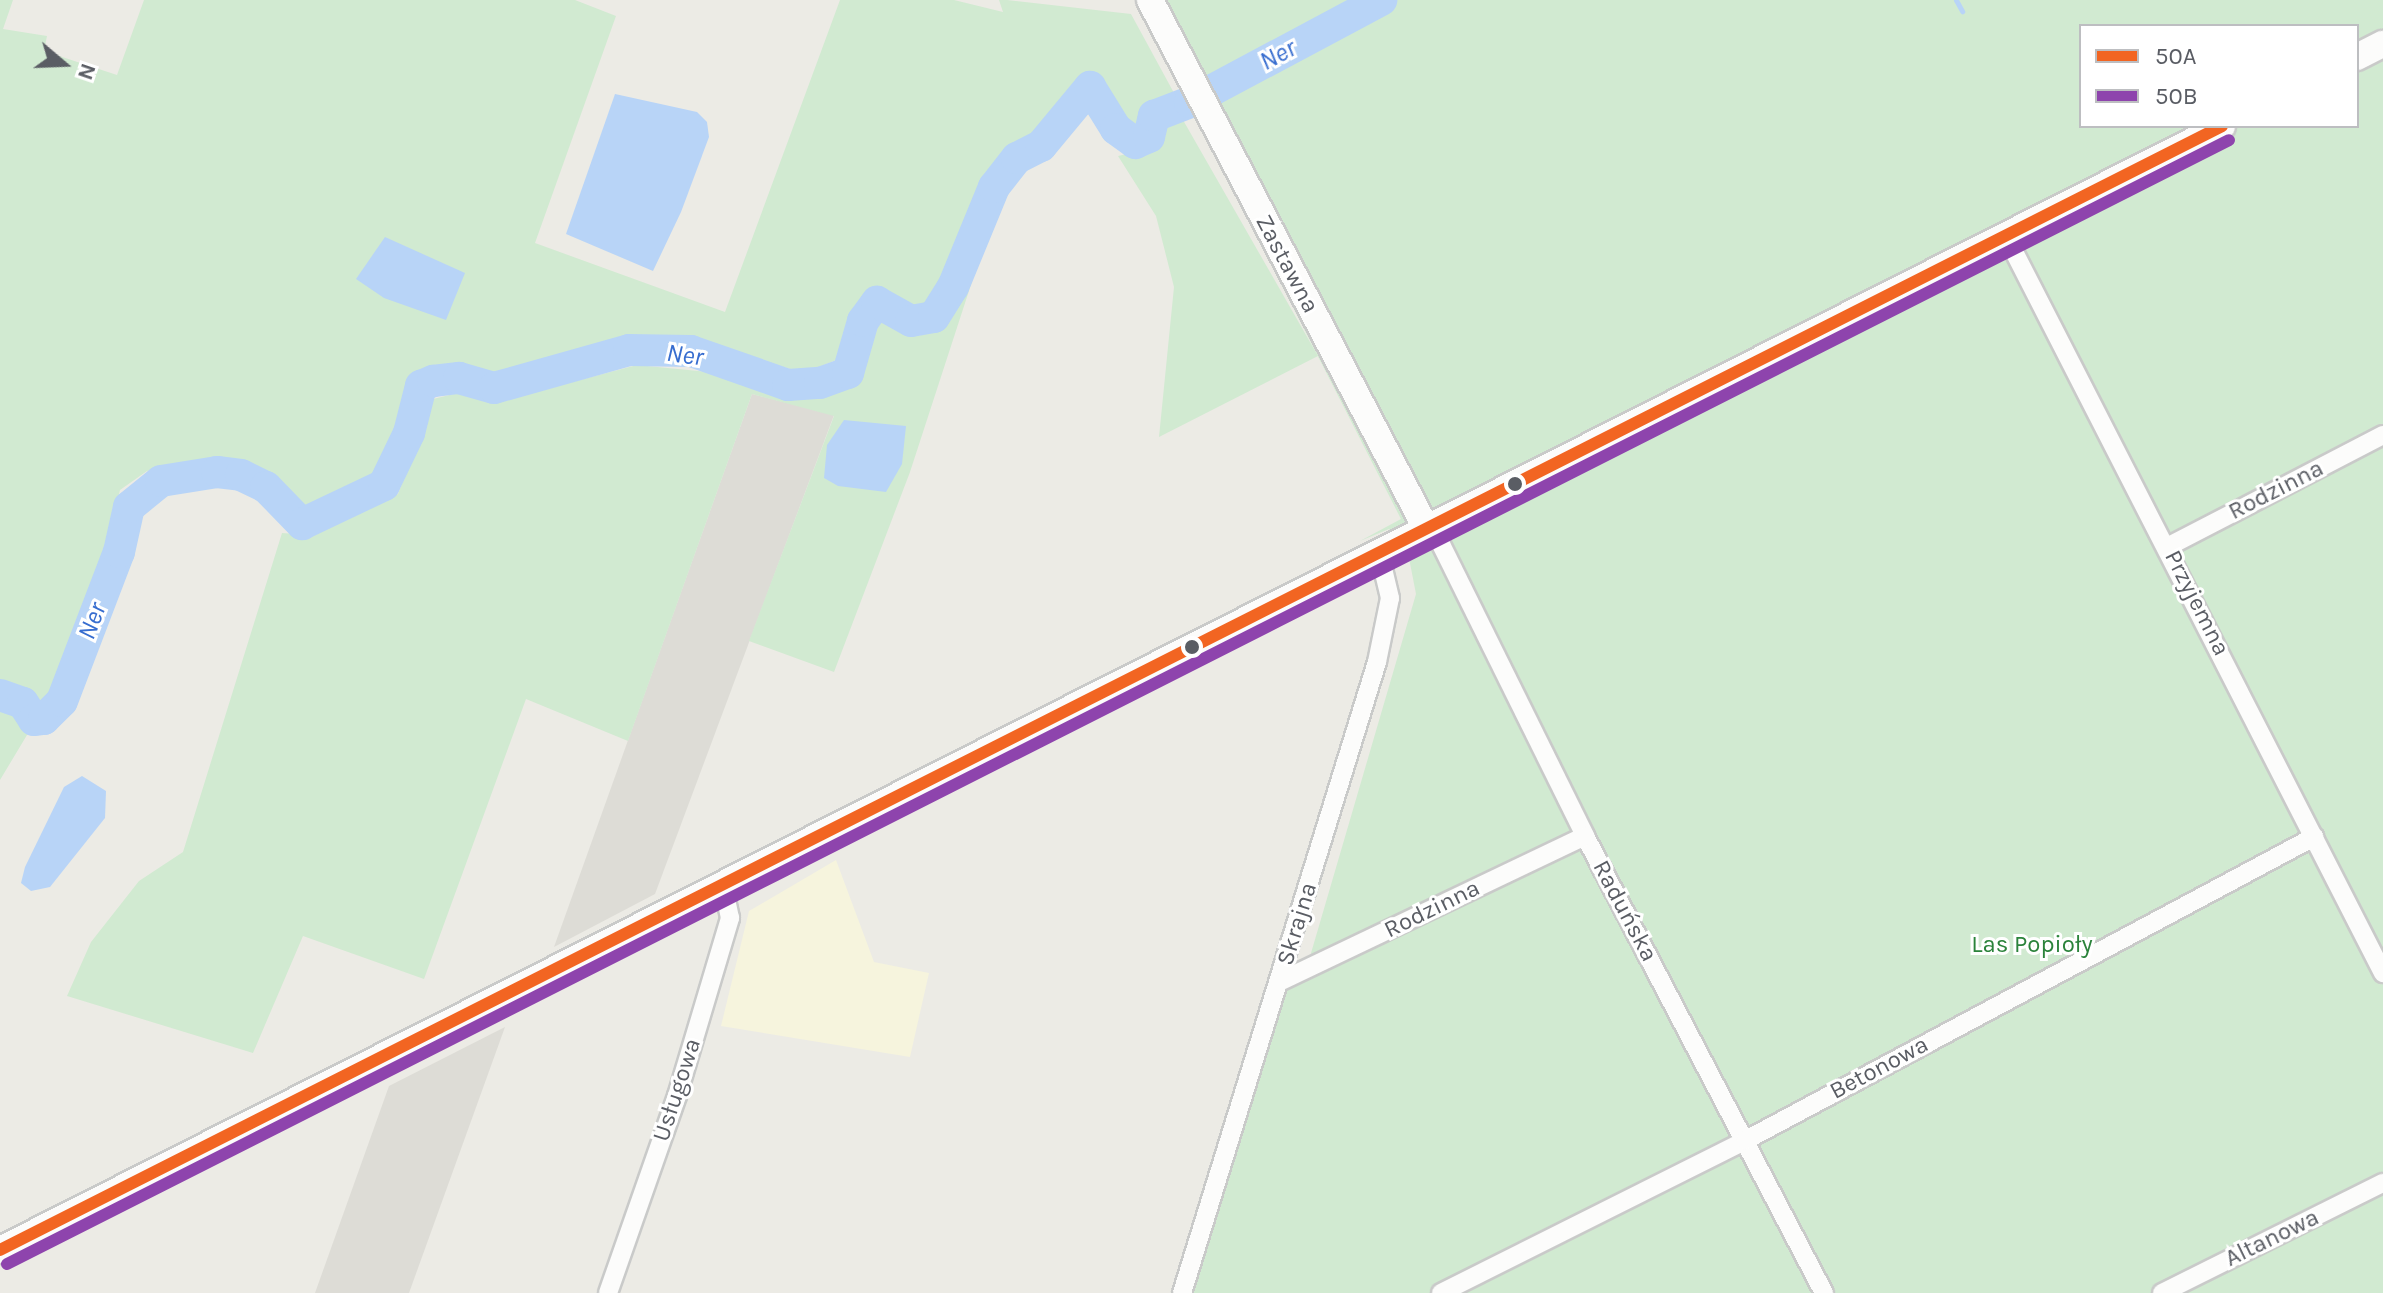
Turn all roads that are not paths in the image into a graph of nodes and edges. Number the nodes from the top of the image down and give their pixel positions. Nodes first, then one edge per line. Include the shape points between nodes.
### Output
1 (1150, 0) edge
2 (2383, 44) edge
3 (2359, 56) edge
4 (2218, 128) edge
5 (2006, 236) junction
6 (2383, 435) edge
7 (1429, 527) junction
8 (2169, 546) junction
9 (1379, 552) junction
10 (1585, 836) junction
11 (2314, 837) junction
12 (723, 885) junction
13 (2383, 973) edge
14 (1279, 982) junction
15 (1746, 1140) junction
16 (2383, 1183) edge
17 (0, 1250) edge
18 (608, 1293) edge
19 (1182, 1293) edge
20 (1441, 1293) edge
21 (1824, 1293) edge
22 (2162, 1293) edge

1 - 7 street, Zastawna
2 - 3 street
4 - 5 street
5 - 7 street
5 - 8 street, Przyjemna
6 - 8 street, Rodzinna
7 - 9 street
7 - 10 street, Raduńska
8 - 11 street, Przyjemna
9 - 12 street
9 - 14 street, Skrajna via 1390,598 1385,626
10 - 14 street, Rodzinna
10 - 15 street, Raduńska
11 - 13 street, Przyjemna
11 - 15 street, Betonowa
12 - 17 street
12 - 18 street, Usługowa via 730,918 677,1096
14 - 19 street, Skrajna
15 - 20 street, Betonowa
15 - 21 street, Raduńska
16 - 22 street, Altanowa

